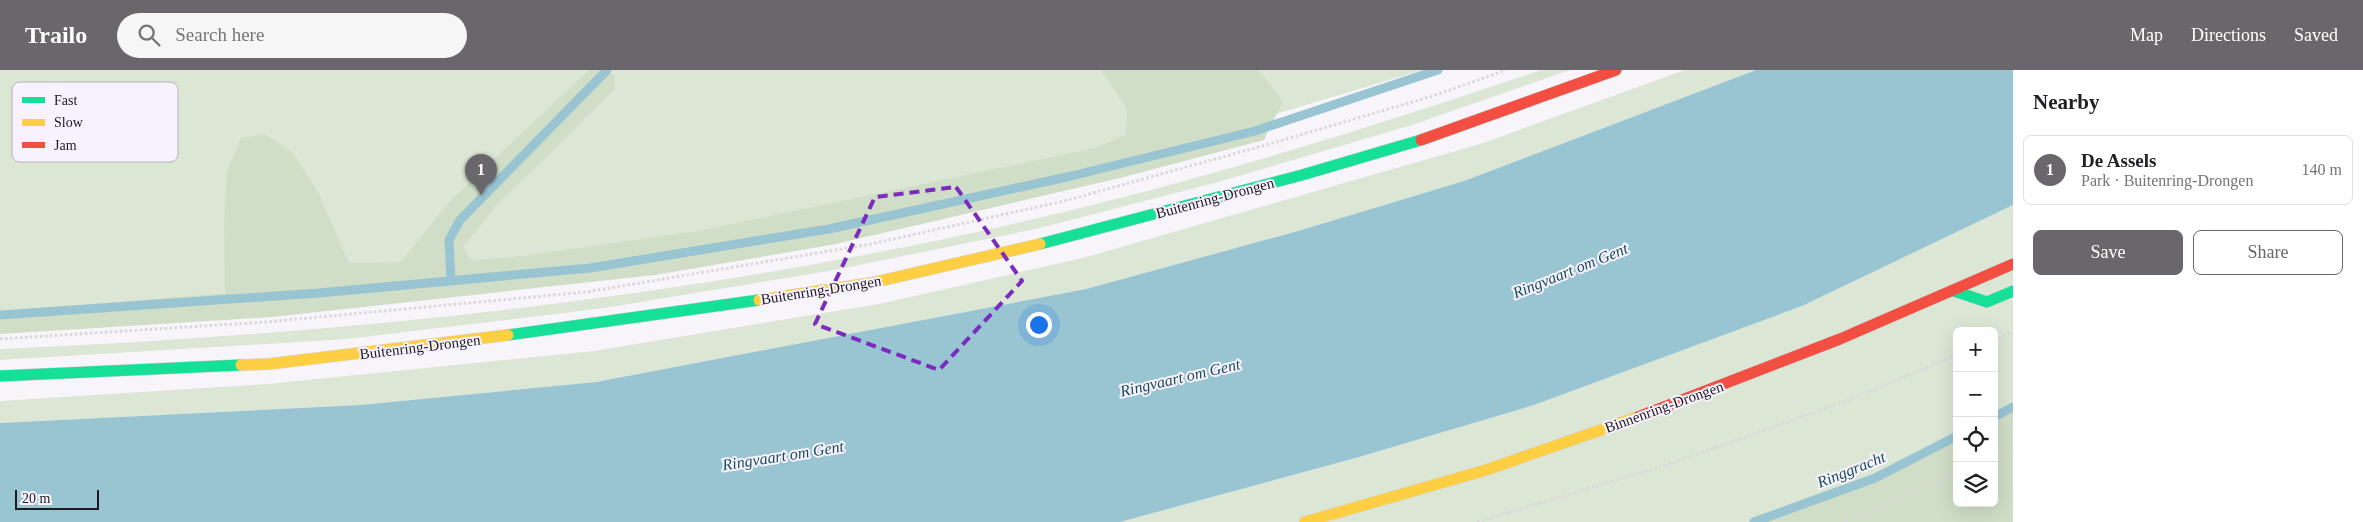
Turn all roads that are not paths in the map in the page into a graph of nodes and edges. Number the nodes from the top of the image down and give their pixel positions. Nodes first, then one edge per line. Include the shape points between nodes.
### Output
1 (1616, 70) edge
2 (2013, 264) edge
3 (1954, 291) junction
4 (2013, 292) edge
5 (0, 376) edge
6 (1305, 522) edge

1 - 5 highway, Buitenring-Drongen via 1447,132 1302,175 1074,236 871,283 583,326 270,364
2 - 3 highway, Binnenring-Drongen
3 - 4 highway via 1987,302
3 - 6 highway, Binnenring-Drongen via 1820,348 1650,413 1501,464

